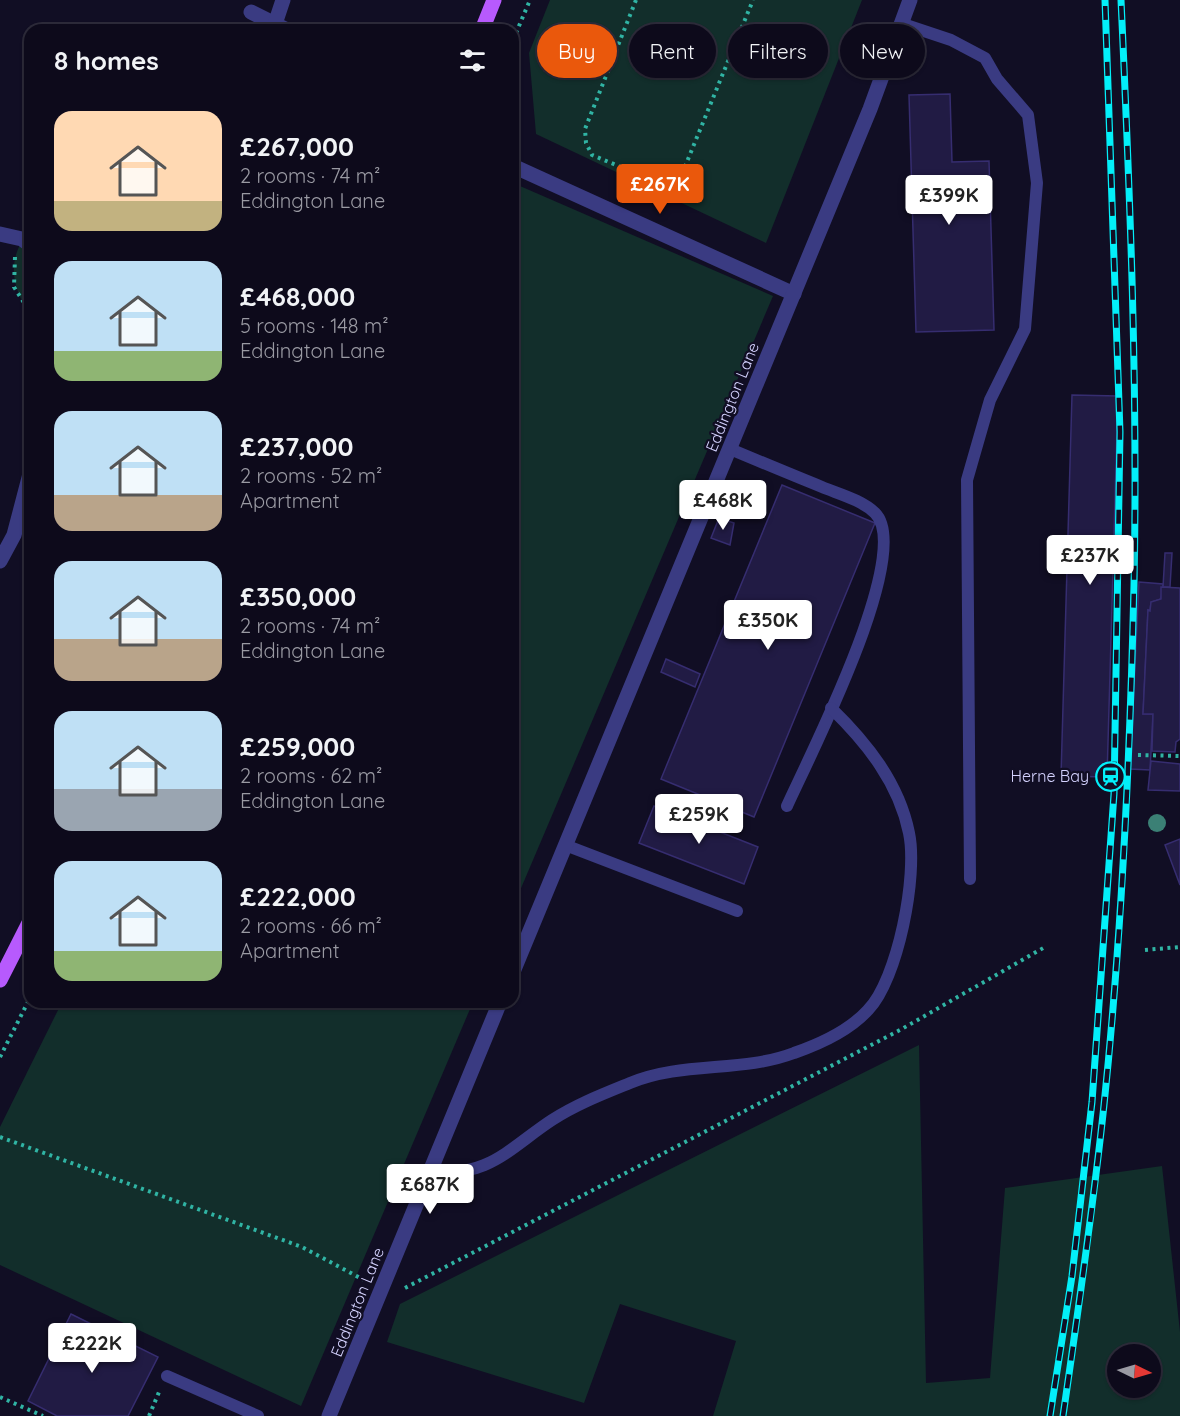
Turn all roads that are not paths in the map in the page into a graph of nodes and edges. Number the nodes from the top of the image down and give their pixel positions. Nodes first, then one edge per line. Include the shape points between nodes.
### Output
1 (283, 0) edge
2 (910, 0) edge
3 (493, 4) edge
4 (251, 12) dead end
5 (271, 24) edge
6 (279, 24) edge
7 (481, 24) edge
8 (485, 24) edge
9 (903, 24) edge
10 (925, 31) edge
11 (881, 78) edge
12 (519, 169) edge
13 (0, 234) edge
14 (24, 241) edge
15 (794, 294) junction
16 (730, 449) junction
17 (24, 497) edge
18 (0, 561) edge
19 (831, 708) junction
20 (787, 806) dead end
21 (565, 845) junction
22 (970, 879) dead end
23 (737, 911) dead end
24 (24, 933) edge
25 (519, 957) edge
26 (0, 980) edge
27 (498, 1008) edge
28 (432, 1168) junction
29 (167, 1376) road end
30 (258, 1416) edge
31 (329, 1416) edge

1 - 6 street
2 - 9 street, Eddington Lane
3 - 7 main road
3 - 8 main road
4 - 5 street
10 - 22 lane via 985,58 997,80 1028,115 1037,183 1025,329 990,400 967,480
11 - 15 street, Eddington Lane
12 - 15 street
13 - 14 street
15 - 16 street, Eddington Lane
16 - 19 lane via 855,501 877,514 886,537 877,595
16 - 21 street, Eddington Lane
17 - 18 street via 14,535
19 - 20 lane
19 - 28 lane via 861,737 888,775 909,833 912,876 904,922 889,973 869,1009 844,1030 795,1053 757,1064 680,1069 636,1080 585,1101 505,1154 473,1170 452,1173
21 - 23 lane
21 - 25 street, Eddington Lane
24 - 26 main road
27 - 28 street, Eddington Lane
28 - 31 street, Eddington Lane
29 - 30 lane

